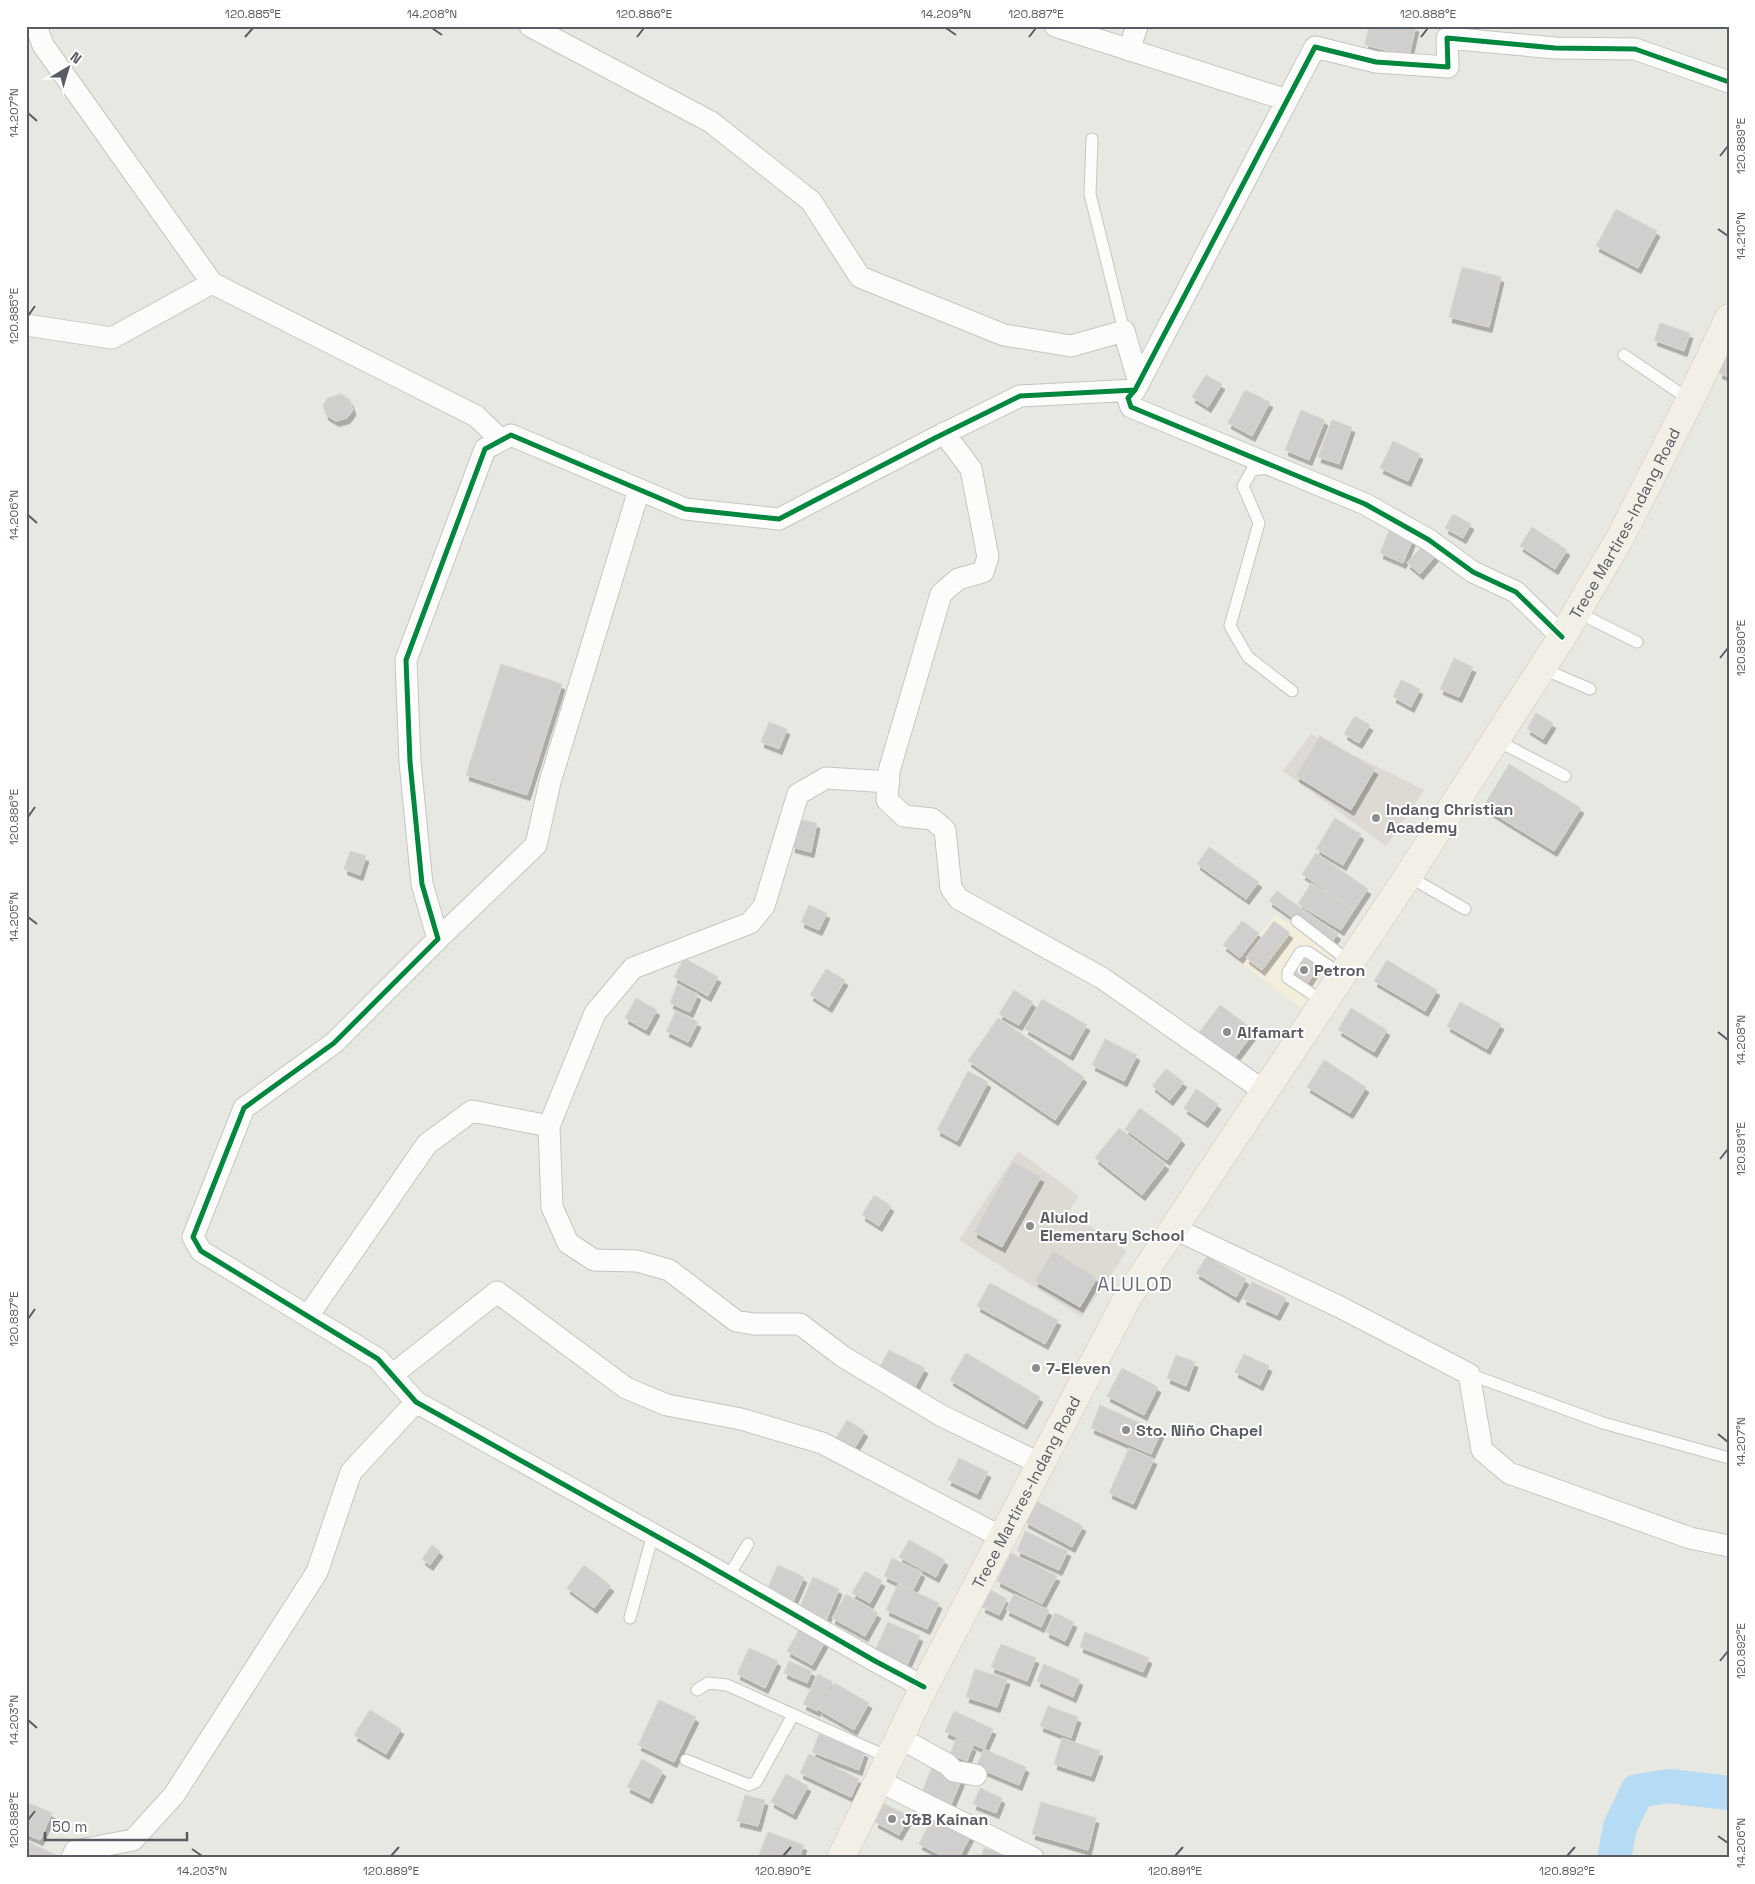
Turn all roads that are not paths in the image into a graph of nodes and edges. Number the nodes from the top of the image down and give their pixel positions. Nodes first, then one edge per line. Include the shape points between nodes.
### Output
1 (36, 26) edge
2 (530, 26) edge
3 (1055, 26) edge
4 (1137, 26) edge
5 (1129, 50) junction
6 (1729, 82) edge
7 (1287, 100) junction
8 (1092, 139) dead end
9 (212, 283) junction
10 (1729, 318) edge
11 (26, 325) edge
12 (1124, 331) junction
13 (1624, 355) dead end
14 (1137, 386) junction
15 (1690, 400) junction
16 (944, 434) junction
17 (502, 440) junction
18 (1278, 467) junction
19 (639, 490) junction
20 (1577, 612) junction
21 (1562, 637) junction
22 (1637, 642) dead end
23 (1541, 668) junction
24 (1590, 689) dead end
25 (1292, 691) dead end
26 (1496, 740) junction
27 (1565, 776) dead end
28 (889, 782) junction
29 (1408, 876) junction
30 (1465, 909) dead end
31 (1297, 921) dead end
32 (438, 939) junction
33 (1346, 968) junction
34 (1324, 1002) junction
35 (1264, 1091) junction
36 (549, 1126) junction
37 (1173, 1228) junction
38 (308, 1316) junction
39 (1469, 1374) junction
40 (392, 1375) junction
41 (416, 1402) junction
42 (1729, 1458) edge
43 (1041, 1464) junction
44 (653, 1534) junction
45 (1002, 1538) junction
46 (748, 1544) dead end
47 (1729, 1546) edge
48 (728, 1577) junction
49 (630, 1618) dead end
50 (924, 1687) junction
51 (697, 1690) dead end
52 (793, 1715) junction
53 (890, 1759) junction
54 (686, 1760) dead end
55 (976, 1775) dead end
56 (72, 1858) edge
57 (840, 1858) edge
58 (1033, 1858) edge

1 - 9 street via 43,45
2 - 12 street via 710,122 811,201 860,277 1004,335 1071,346
3 - 5 street
4 - 5 street
5 - 7 street
6 - 7 street via 1635,49 1555,48 1447,38 1448,67 1376,62 1315,47
7 - 14 street
8 - 12 lane via 1090,194
9 - 11 street via 112,338
9 - 17 street via 476,416
10 - 15 main road, Trece Martires-Indang Road
12 - 14 street
13 - 15 lane
14 - 16 street via 1020,396
14 - 18 street via 1128,398 1131,407
15 - 20 main road, Trece Martires-Indang Road via 1621,536
16 - 19 street via 779,519 686,509
16 - 28 street via 971,469 988,557 982,572 958,579 940,594 889,771
17 - 19 street via 511,435
17 - 32 street via 485,449 406,660 410,762 422,884
18 - 21 street via 1365,504 1429,540 1473,572 1516,592
18 - 25 lane via 1252,470 1243,486 1259,523 1230,626 1248,657
19 - 32 street via 550,782 536,845
20 - 21 main road, Trece Martires-Indang Road
20 - 22 lane
21 - 23 main road, Trece Martires-Indang Road
23 - 24 lane
23 - 26 main road, Trece Martires-Indang Road
26 - 27 lane
26 - 29 main road, Trece Martires-Indang Road
28 - 35 street via 888,800 904,816 932,818 945,830 951,888 958,899 1102,978
28 - 36 street via 826,778 798,794 764,906 750,923 634,968 595,1013
29 - 30 lane
29 - 33 main road, Trece Martires-Indang Road
31 - 33 lane
32 - 38 street via 334,1043 244,1108 193,1237 201,1251
33 - 34 main road, Trece Martires-Indang Road
33 - 34 lane via 1308,952 1300,953 1288,972 1288,978
34 - 35 main road, Trece Martires-Indang Road
35 - 37 main road, Trece Martires-Indang Road
36 - 38 street via 472,1110 427,1144
36 - 43 street via 552,1206 568,1242 594,1260 637,1261 669,1270 736,1321 800,1324 842,1356 942,1416
37 - 39 street via 1340,1307
37 - 43 main road, Trece Martires-Indang Road via 1128,1296
38 - 40 street via 378,1359
39 - 42 lane via 1603,1424
39 - 47 street via 1482,1450 1509,1473 1690,1538
40 - 41 street
40 - 45 street via 497,1292 626,1388 666,1405 741,1420 822,1442
41 - 44 street
41 - 56 street via 351,1472 317,1572 174,1795 133,1840 75,1851
43 - 45 main road, Trece Martires-Indang Road
44 - 48 street
44 - 49 lane
45 - 50 main road, Trece Martires-Indang Road
46 - 48 lane
48 - 50 street
50 - 53 main road, Trece Martires-Indang Road
51 - 52 lane via 708,1683 726,1685
52 - 53 lane
52 - 54 lane via 756,1782 749,1785
53 - 55 street via 947,1764 954,1771
53 - 57 main road, Trece Martires-Indang Road
53 - 58 street

